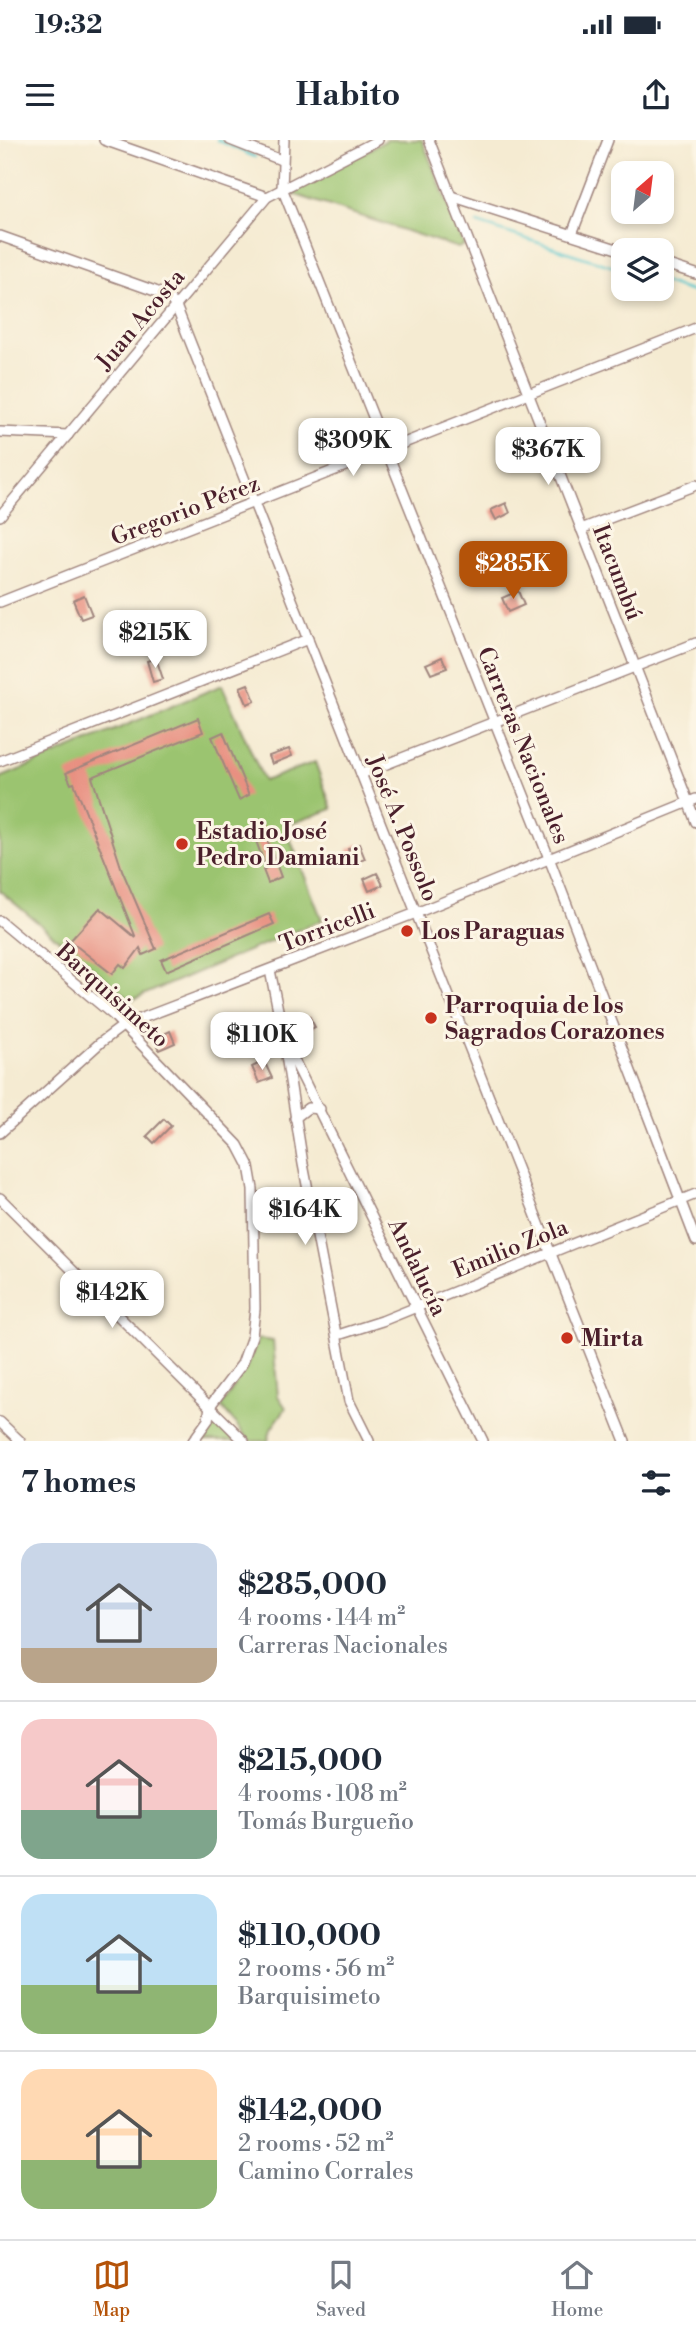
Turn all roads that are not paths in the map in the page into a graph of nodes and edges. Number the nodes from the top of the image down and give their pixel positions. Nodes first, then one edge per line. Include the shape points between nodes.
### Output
1 (104, 140) edge
2 (230, 140) edge
3 (284, 140) edge
4 (377, 140) edge
5 (429, 140) edge
6 (608, 140) edge
7 (281, 160) junction
8 (282, 188) junction
9 (451, 196) junction
10 (267, 197) junction
11 (572, 234) junction
12 (0, 236) edge
13 (611, 247) edge
14 (674, 267) edge
15 (696, 274) edge
16 (176, 306) junction
17 (696, 328) edge
18 (528, 394) junction
19 (0, 432) edge
20 (68, 435) junction
21 (385, 449) junction
22 (696, 485) edge
23 (255, 504) junction
24 (0, 516) edge
25 (581, 529) junction
26 (0, 602) edge
27 (308, 639) junction
28 (696, 643) edge
29 (634, 666) junction
30 (494, 722) junction
31 (0, 761) edge
32 (361, 774) junction
33 (692, 801) edge
34 (696, 822) edge
35 (549, 858) junction
36 (416, 913) junction
37 (0, 921) edge
38 (270, 970) junction
39 (124, 1026) junction
40 (284, 1040) junction
41 (320, 1109) junction
42 (295, 1118) junction
43 (0, 1133) edge
44 (696, 1194) edge
45 (0, 1198) edge
46 (680, 1200) junction
47 (696, 1241) edge
48 (550, 1252) junction
49 (416, 1306) junction
50 (338, 1335) junction
51 (210, 1406) junction
52 (0, 1422) edge
53 (20, 1441) edge
54 (193, 1441) edge
55 (244, 1441) edge
56 (369, 1441) edge
57 (483, 1441) edge
58 (625, 1441) edge

1 - 10 street
2 - 7 street
3 - 7 street
4 - 8 street, Juan Acosta
5 - 9 street, Itacumbú
6 - 11 street
7 - 8 street
8 - 10 street, Juan Acosta
8 - 21 street, Carreras Nacionales
9 - 11 street
9 - 18 street, Itacumbú
10 - 16 street, Juan Acosta
11 - 13 street
12 - 16 street via 155,291
14 - 15 street
16 - 20 street, Juan Acosta
16 - 23 street, José A. Possolo
17 - 18 street, Gregorio Pérez
18 - 21 street, Gregorio Pérez
18 - 25 street, Itacumbú
19 - 20 street
20 - 24 street, Juan Acosta
21 - 23 street, Gregorio Pérez
21 - 30 street, Carreras Nacionales
22 - 25 street
23 - 26 street, Gregorio Pérez
23 - 27 street, José A. Possolo
25 - 29 street, Itacumbú
27 - 31 street
27 - 32 street, José A. Possolo
28 - 29 street
29 - 30 street
29 - 33 street, Itacumbú
30 - 32 street
30 - 35 street, Carreras Nacionales
32 - 36 street, José A. Possolo
33 - 34 street, Itacumbú
33 - 35 street, Torricelli
35 - 36 street, Torricelli
35 - 46 street, Carreras Nacionales
36 - 38 street, Torricelli
36 - 48 street, José A. Possolo
37 - 39 street, Barquisimeto
38 - 39 street, Torricelli
38 - 40 street, Andalucía
39 - 43 street, Torricelli
39 - 51 street, Barquisimeto via 238,1145 249,1166 253,1189 252,1336 242,1364
40 - 41 street, Andalucía
40 - 42 street
41 - 42 street via 308,1108
41 - 49 street, Andalucía
42 - 50 street
44 - 46 street, Emilio Zola
45 - 51 street
46 - 47 street, Carreras Nacionales
46 - 48 street, Emilio Zola
48 - 49 street, Emilio Zola
48 - 58 street, José A. Possolo
49 - 50 street, Emilio Zola
49 - 57 street, Andalucía
50 - 56 street via 349,1401
51 - 54 street via 208,1420
51 - 55 street
52 - 53 street

